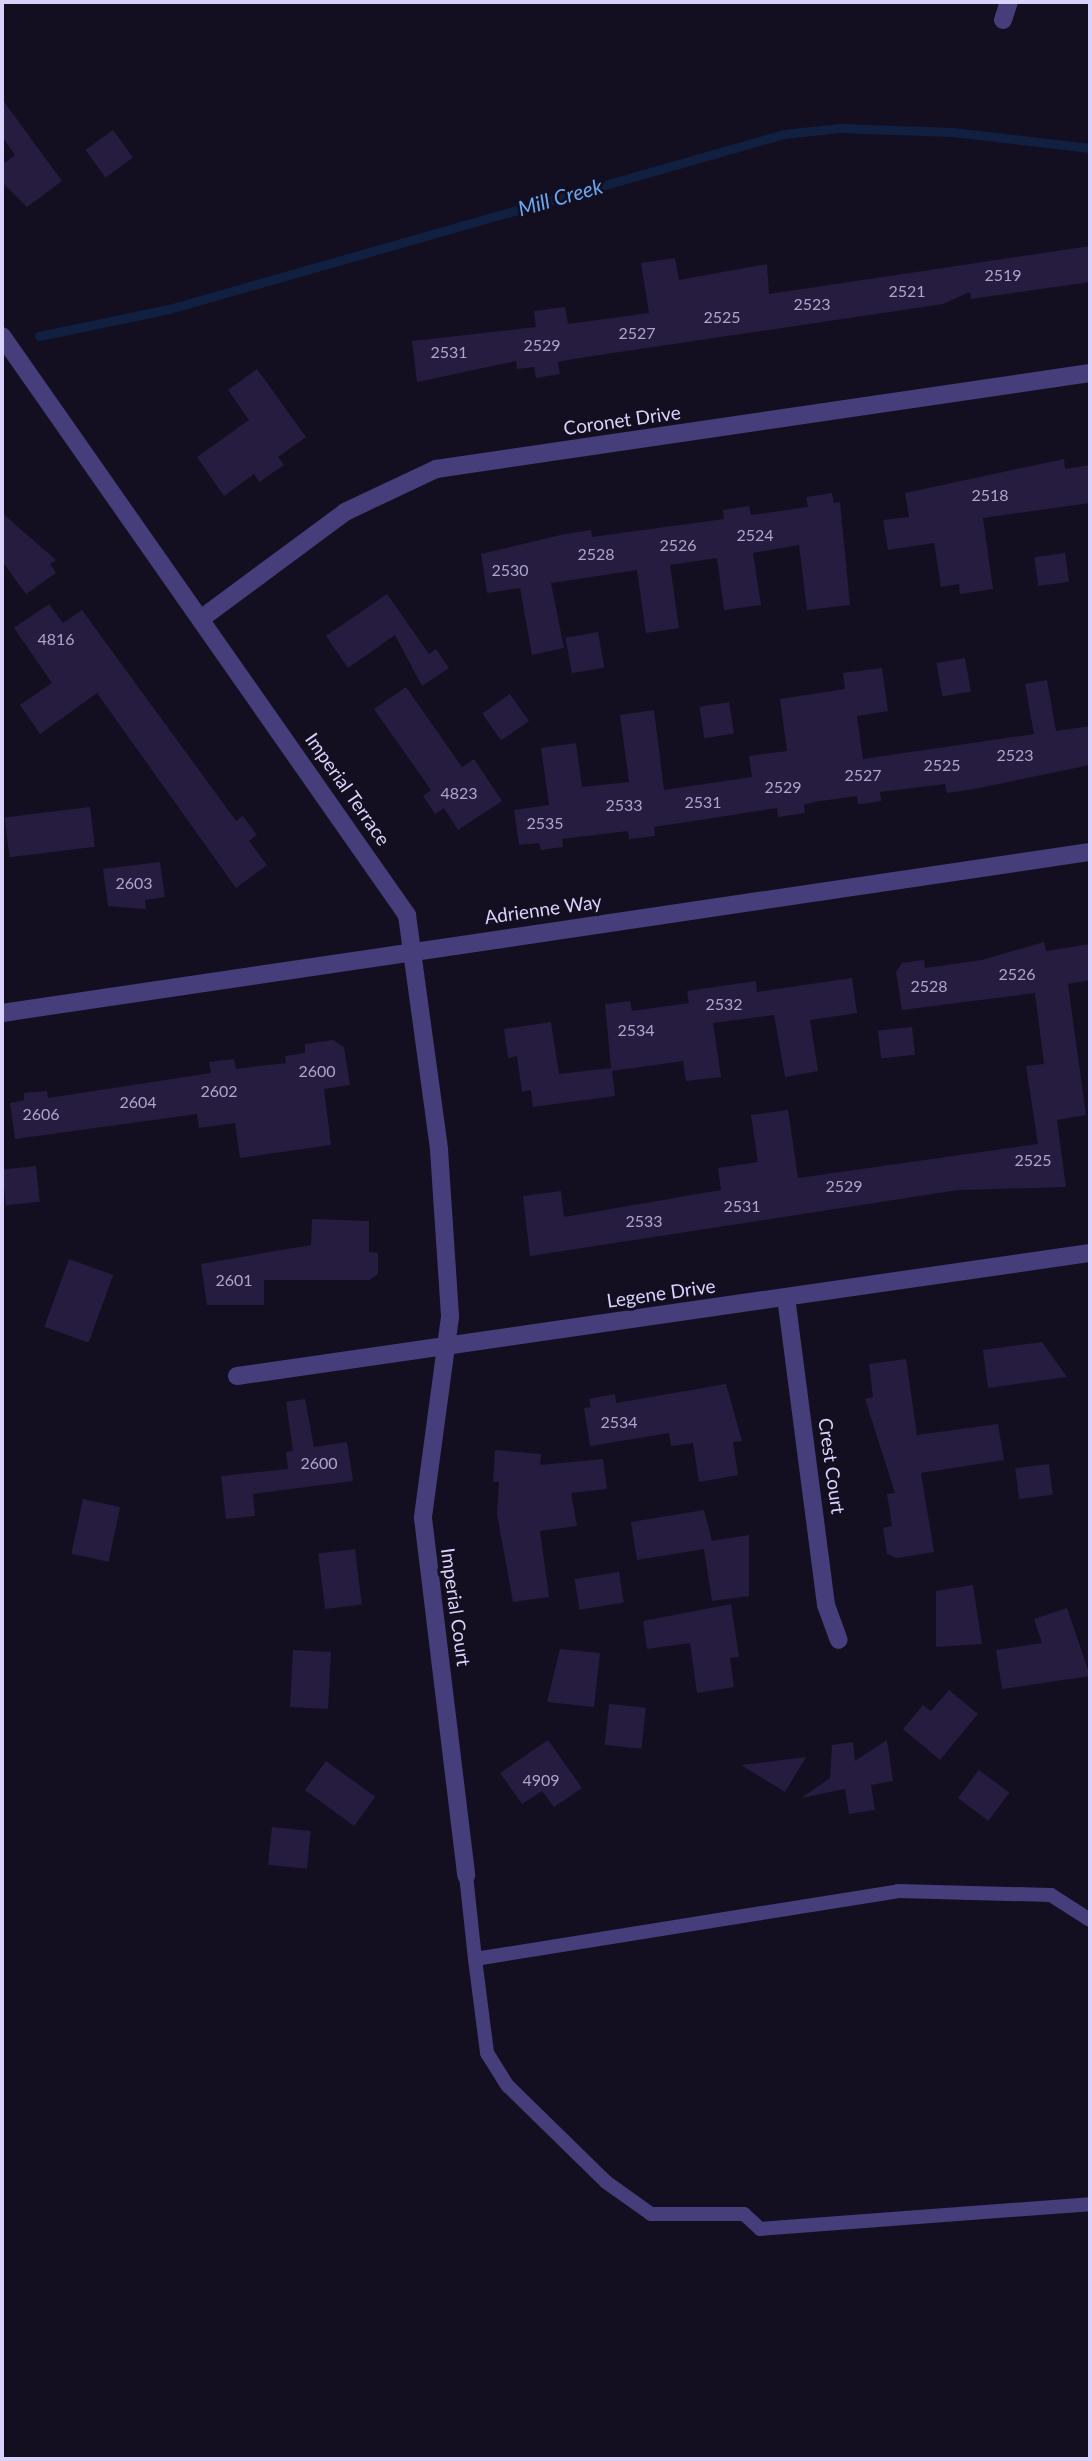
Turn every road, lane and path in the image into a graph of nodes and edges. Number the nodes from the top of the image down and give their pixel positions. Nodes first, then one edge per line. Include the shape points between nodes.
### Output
1 (1009, 2) edge
2 (1003, 20) dead end
3 (2, 336) edge
4 (1090, 373) edge
5 (202, 618) junction
6 (1090, 852) edge
7 (412, 948) junction
8 (2, 1013) edge
9 (1090, 1253) edge
10 (786, 1297) junction
11 (444, 1345) junction
12 (237, 1376) dead end
13 (839, 1640) dead end
14 (466, 1875) joint
15 (1090, 1920) edge
16 (475, 1959) junction
17 (1090, 2204) edge

1 - 2 street
3 - 5 street, Imperial Terrace
4 - 5 street, Coronet Drive via 436,469 364,499
5 - 7 street, Imperial Terrace via 390,885 407,915
6 - 7 street, Adrienne Way
7 - 8 street, Adrienne Way
7 - 11 street, Imperial Terrace via 439,1150 450,1317
9 - 10 street, Legene Drive
10 - 11 street, Legene Drive
10 - 13 street, Crest Court via 826,1605
11 - 12 street, Legene Drive
11 - 14 street, Imperial Court via 423,1518
14 - 16 lane
15 - 16 lane via 1051,1895 898,1891
16 - 17 lane via 487,2053 508,2086 606,2182 651,2214 744,2214 760,2228

